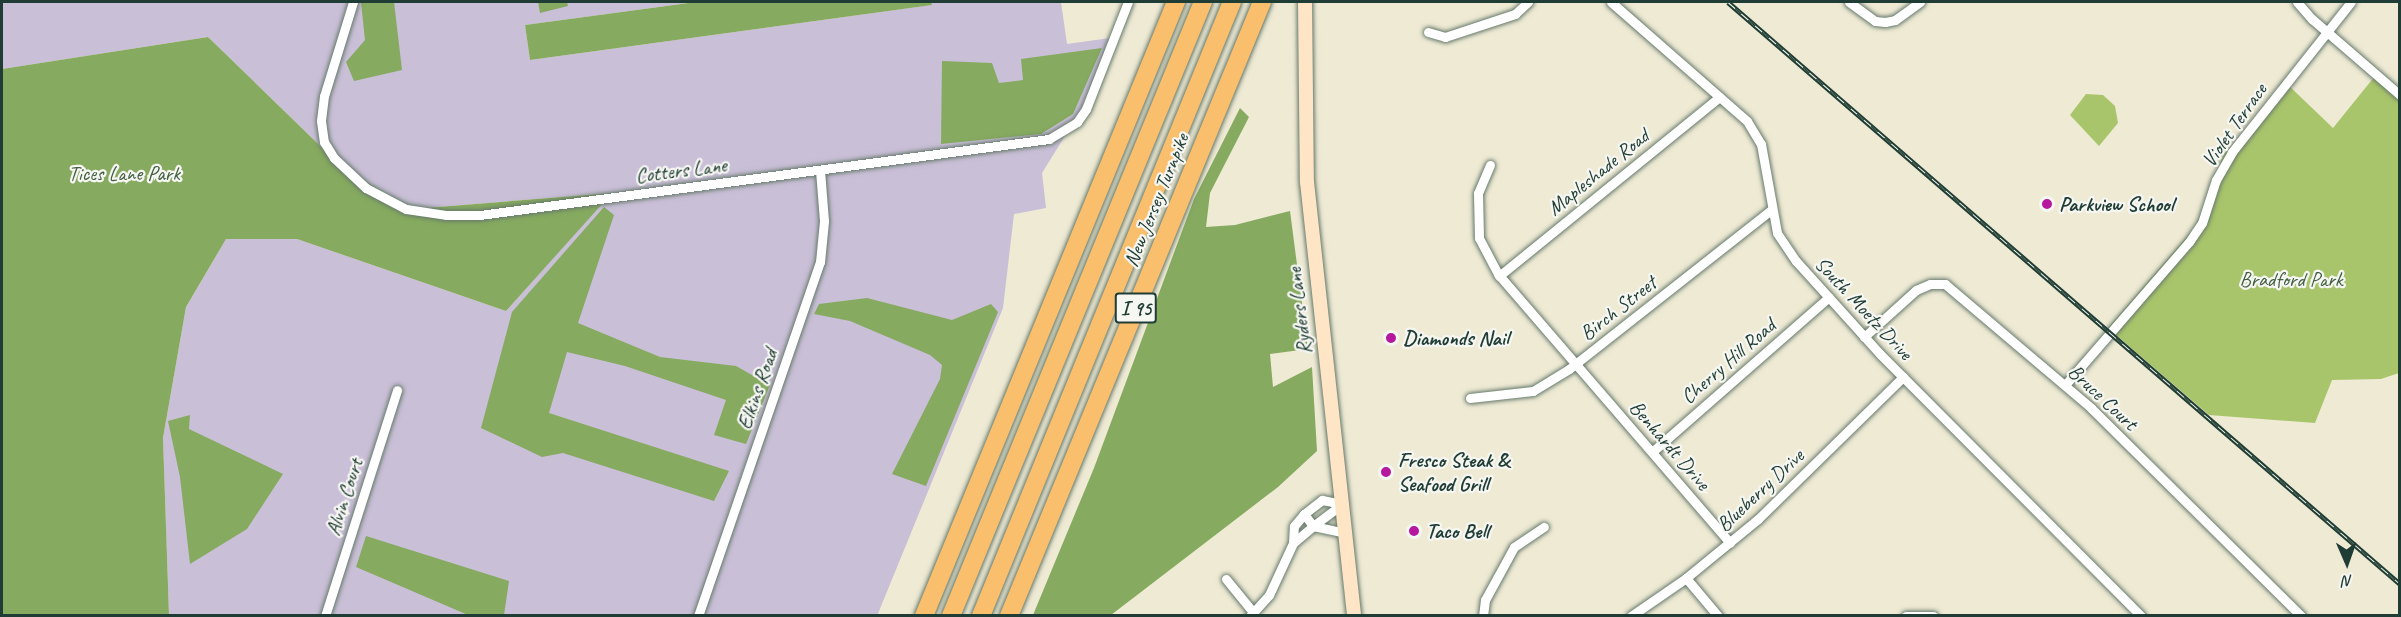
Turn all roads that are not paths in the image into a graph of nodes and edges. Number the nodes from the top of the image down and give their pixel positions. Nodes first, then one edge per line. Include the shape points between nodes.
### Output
1 (353, 2) edge
2 (1128, 2) edge
3 (1176, 2) edge
4 (1203, 2) edge
5 (1232, 2) edge
6 (1262, 2) edge
7 (1305, 2) edge
8 (1528, 2) edge
9 (1611, 2) edge
10 (1849, 2) edge
11 (1920, 2) edge
12 (2297, 2) edge
13 (2351, 2) edge
14 (1428, 32) dead end
15 (2327, 33) junction
16 (2400, 95) edge
17 (1719, 97) junction
18 (1490, 165) dead end
19 (820, 170) junction
20 (1771, 210) junction
21 (1499, 276) junction
22 (1829, 297) junction
23 (1864, 337) junction
24 (1575, 364) junction
25 (1903, 377) junction
26 (2065, 385) junction
27 (397, 390) dead end
28 (1470, 398) dead end
29 (1652, 452) junction
30 (1342, 504) junction
31 (1304, 514) junction
32 (1313, 526) junction
33 (1544, 527) dead end
34 (1345, 533) junction
35 (1293, 543) junction
36 (1730, 543) junction
37 (1686, 578) junction
38 (1226, 579) dead end
39 (1251, 614) edge
40 (325, 615) edge
41 (698, 615) edge
42 (924, 615) edge
43 (951, 615) edge
44 (981, 615) edge
45 (1009, 615) edge
46 (1354, 615) edge
47 (1483, 615) edge
48 (1631, 615) edge
49 (1718, 615) edge
50 (1906, 615) edge
51 (1933, 615) edge
52 (2141, 615) edge
53 (2301, 615) edge

1 - 19 street, Cotters Lane via 324,96 324,142 334,158 366,189 406,209 446,215 480,214
2 - 19 street, Cotters Lane via 1086,109 1064,132 1049,139
3 - 42 highway
4 - 43 highway, New Jersey Turnpike / I 95
5 - 44 highway, New Jersey Turnpike / I 95
6 - 45 highway, New Jersey Turnpike / I 95
7 - 30 main road, Ryders Lane via 1307,182
8 - 14 street via 1515,14 1445,37
9 - 17 street, South Moetz Drive
10 - 11 street via 1875,21 1885,22 1895,20
12 - 15 street
13 - 15 street, Violet Terrace
15 - 16 street
15 - 26 street, Violet Terrace via 2232,152 2216,180 2202,223 2189,242
17 - 20 street, South Moetz Drive via 1747,122 1761,144
17 - 21 street, Mapleshade Road
18 - 21 street, Benhardt Drive via 1478,193 1479,238
19 - 41 street, Elkins Road via 824,221 820,262
20 - 22 street, South Moetz Drive via 1777,233
20 - 24 street, Birch Street
21 - 24 street, Benhardt Drive
22 - 23 street, South Moetz Drive
22 - 29 street, Cherry Hill Road
23 - 25 street, South Moetz Drive
23 - 26 street, Bruce Court via 1916,290 1930,284 1945,284
24 - 28 street, Birch Street via 1533,391
24 - 29 street, Benhardt Drive
25 - 36 street, Blueberry Drive
25 - 52 street, South Moetz Drive
26 - 53 street, Bruce Court
27 - 40 street, Alvin Court
29 - 36 street, Benhardt Drive
30 - 31 street via 1322,500
30 - 32 street
30 - 34 main road, Ryders Lane
31 - 32 street
31 - 35 street via 1294,526
32 - 34 street
32 - 35 street
33 - 47 street via 1514,547 1485,600
34 - 46 main road, Ryders Lane
35 - 39 street via 1269,595
36 - 37 street, Blueberry Drive
37 - 48 street, Blueberry Drive
37 - 49 street
38 - 39 street
50 - 51 street

